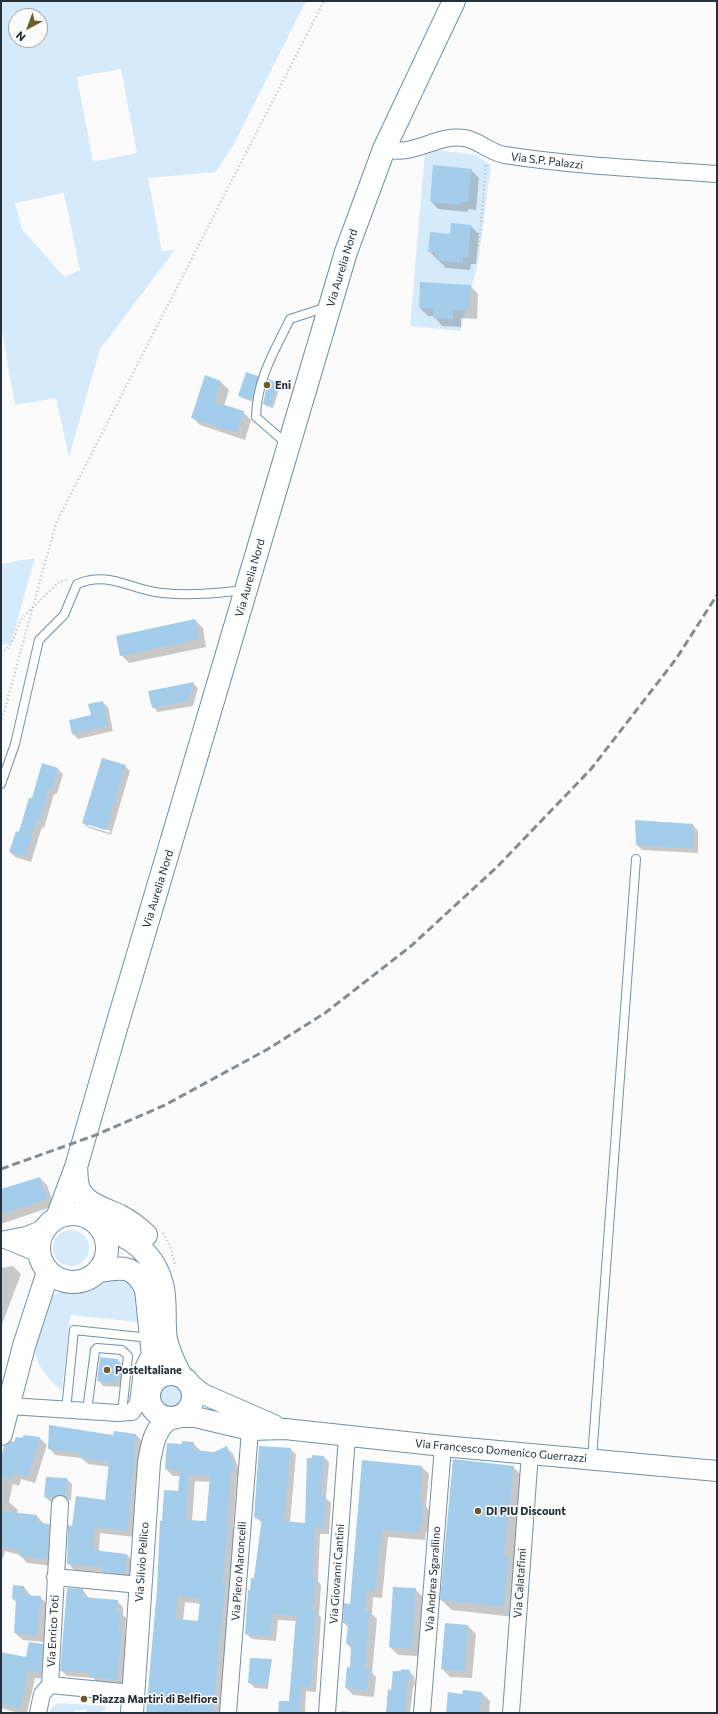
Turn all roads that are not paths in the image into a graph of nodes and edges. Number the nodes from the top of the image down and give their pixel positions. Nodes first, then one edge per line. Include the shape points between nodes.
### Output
1 (454, 1) edge
2 (384, 149) junction
3 (717, 174) edge
4 (330, 306) junction
5 (289, 446) junction
6 (246, 590) junction
7 (1, 784) edge
8 (636, 859) dead end
9 (76, 1167) junction
10 (52, 1222) junction
11 (102, 1229) junction
12 (3, 1240) edge
13 (43, 1263) junction
14 (99, 1271) junction
15 (168, 1276) junction
16 (151, 1345) junction
17 (185, 1379) junction
18 (151, 1386) junction
19 (10, 1406) junction
20 (66, 1410) junction
21 (87, 1411) junction
22 (122, 1413) junction
23 (174, 1417) junction
24 (285, 1429) junction
25 (250, 1430) junction
26 (1, 1434) edge
27 (347, 1436) junction
28 (443, 1446) junction
29 (530, 1453) junction
30 (592, 1459) junction
31 (717, 1471) edge
32 (60, 1504) dead end
33 (55, 1578) junction
34 (140, 1586) junction
35 (50, 1685) junction
36 (133, 1703) edge
37 (38, 1713) edge
38 (228, 1713) edge
39 (326, 1713) edge
40 (422, 1713) edge
41 (511, 1713) edge

1 - 2 main road, Via Aurelia Nord
2 - 3 street, Via S.P. Palazzi via 396,152 451,138 465,138 502,155 558,163
2 - 4 main road, Via Aurelia Nord via 363,202
4 - 5 main road, Via Aurelia Nord
4 - 5 lane via 290,319 266,368 256,397 256,417
5 - 6 main road, Via Aurelia Nord
6 - 7 lane via 198,595 161,593 104,578 77,584 64,615 39,640 15,744
6 - 9 main road, Via Aurelia Nord
8 - 30 lane
9 - 10 main road, Via Aurelia Nord
9 - 15 main road, Via Francesco Domenico Guerrazzi via 78,1186 82,1194 96,1206 138,1227 152,1243
10 - 11 main road via 72,1214 86,1217
10 - 12 street via 26,1235
10 - 13 main road via 41,1236
11 - 14 main road via 108,1251
11 - 15 main road, Via Francesco Domenico Guerrazzi via 122,1234 142,1249 152,1263
12 - 13 street
13 - 14 main road via 57,1279 74,1283 90,1278
13 - 19 main road
14 - 16 main road via 116,1268 132,1270 142,1280 146,1289
15 - 17 main road, Via Francesco Domenico Guerrazzi via 166,1340 173,1361
16 - 18 main road via 154,1373
16 - 20 lane via 74,1330
16 - 22 street via 142,1370 136,1408 132,1412
17 - 18 main road via 168,1374 155,1380
17 - 23 main road via 193,1395 192,1402 184,1413
17 - 24 street, Via Francesco Domenico Guerrazzi via 203,1394
18 - 23 main road via 149,1400 152,1407 157,1413
19 - 20 street
19 - 26 main road
20 - 21 street
21 - 22 street
21 - 22 lane via 97,1348 122,1350 128,1356
23 - 25 street, Via Francesco Domenico Guerrazzi via 195,1417
23 - 34 main road, Via Silvio Pellico via 160,1426 153,1442 149,1462
24 - 25 street, Via Francesco Domenico Guerrazzi
24 - 27 street, Via Francesco Domenico Guerrazzi
25 - 38 street, Via Piero Maroncelli
27 - 28 street, Via Francesco Domenico Guerrazzi
27 - 39 street, Via Giovanni Cantini
28 - 29 street, Via Francesco Domenico Guerrazzi
28 - 40 street, Via Andrea Sgarallino
29 - 30 street, Via Francesco Domenico Guerrazzi
29 - 41 street, Via Calatafimi
30 - 31 street, Via Francesco Domenico Guerrazzi
32 - 33 street, Via Enrico Toti
33 - 34 street
33 - 35 street, Via Enrico Toti
34 - 36 main road, Via Silvio Pellico
35 - 36 street
35 - 37 street via 42,1694

